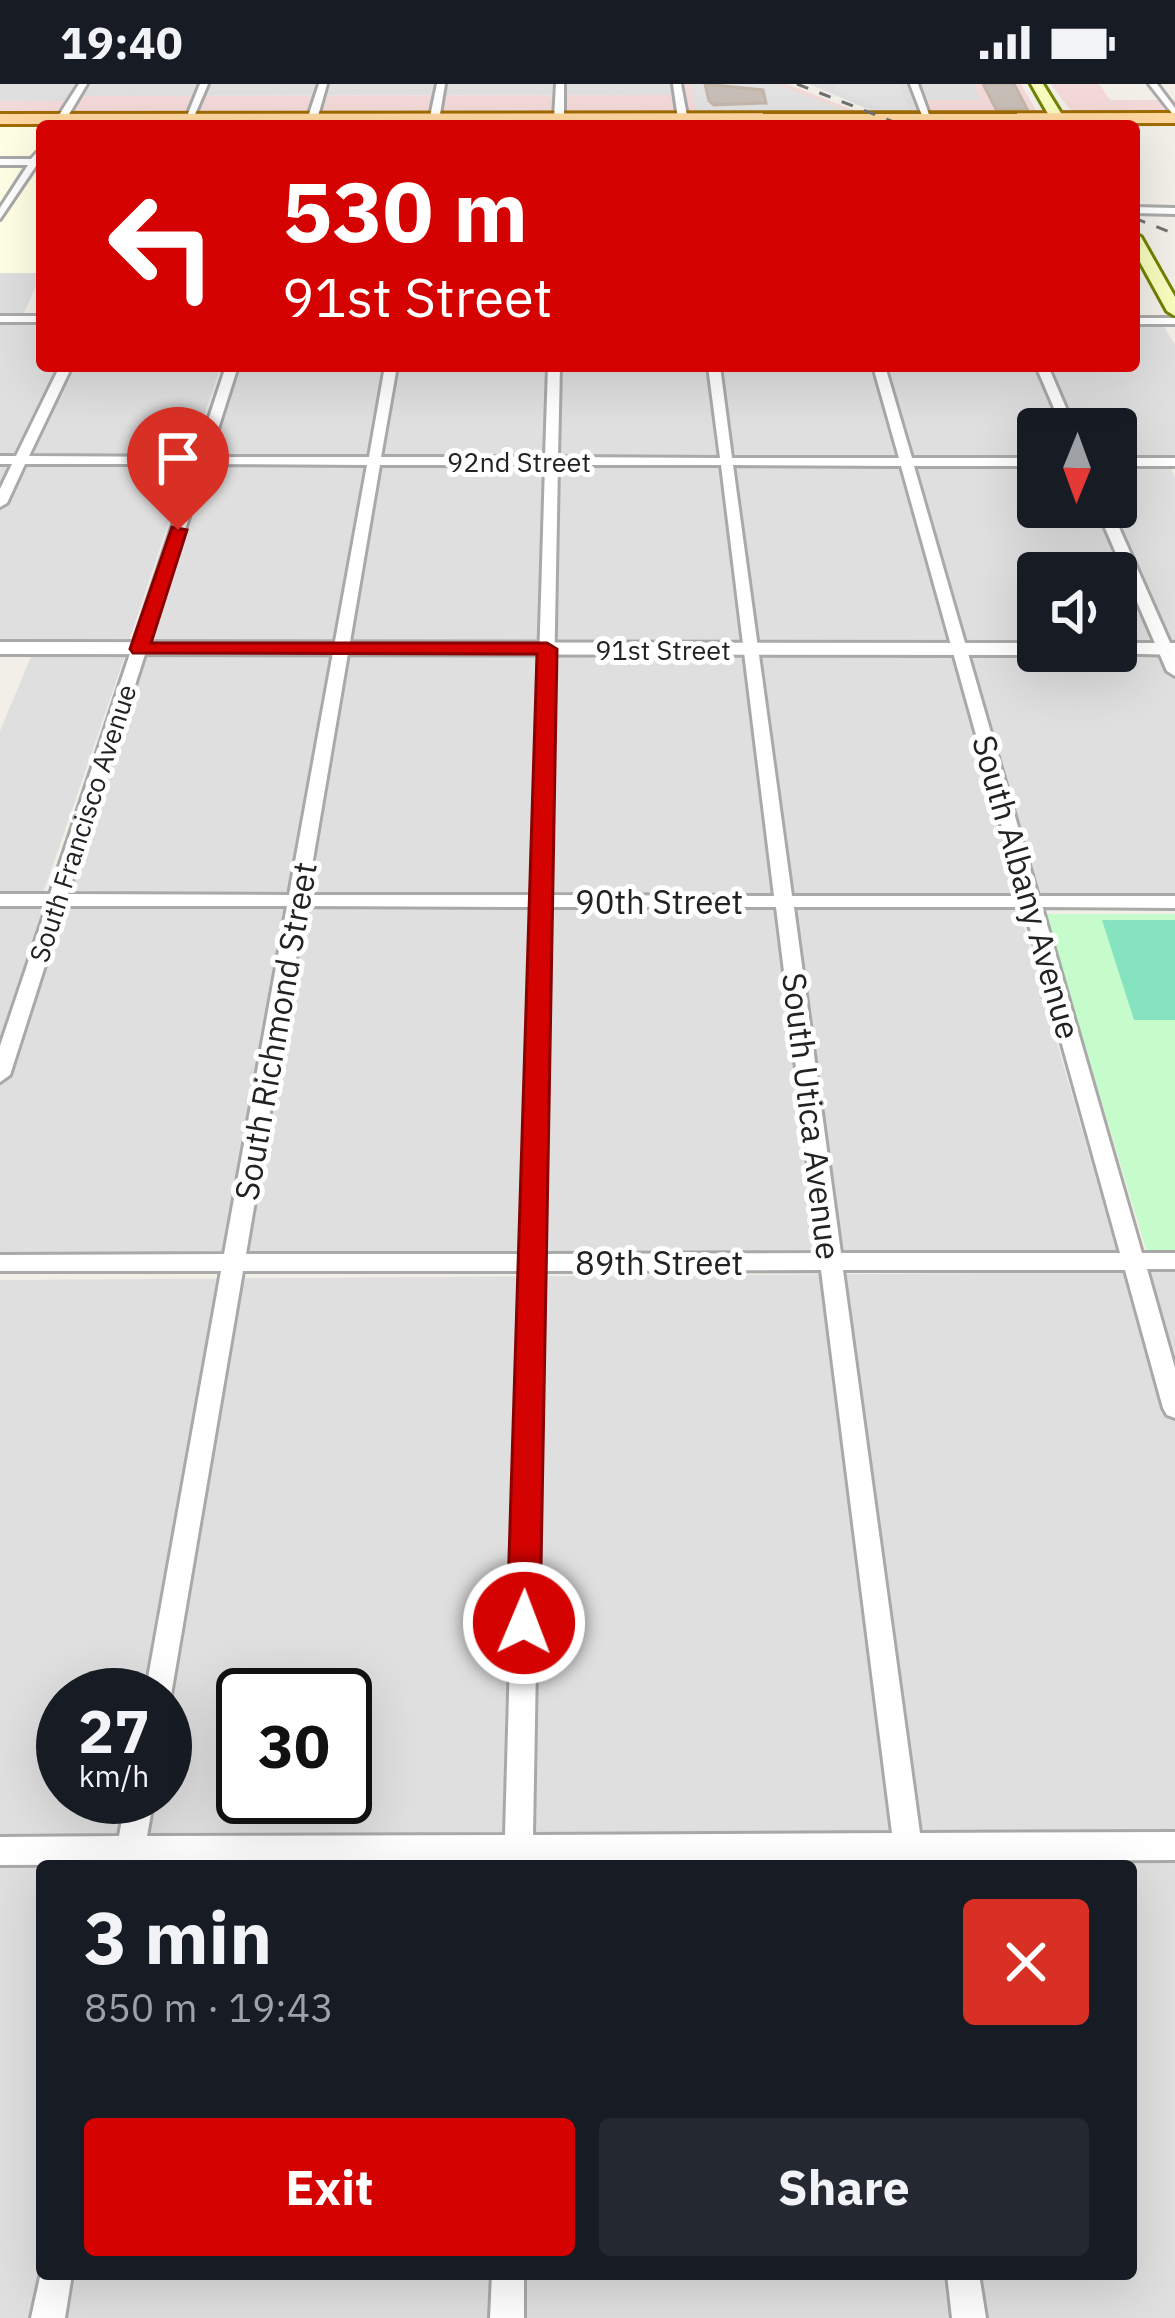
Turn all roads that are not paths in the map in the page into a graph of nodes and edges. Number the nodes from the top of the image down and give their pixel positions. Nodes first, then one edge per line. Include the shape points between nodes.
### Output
1 (83, 84) edge
2 (204, 84) edge
3 (323, 84) edge
4 (441, 84) edge
5 (560, 84) edge
6 (677, 84) edge
7 (914, 84) edge
8 (1037, 84) edge
9 (1153, 84) edge
10 (188, 118) junction
11 (559, 118) junction
12 (928, 118) junction
13 (1175, 119) edge
14 (61, 120) edge
15 (136, 120) edge
16 (271, 120) edge
17 (312, 120) edge
18 (434, 120) edge
19 (496, 120) edge
20 (621, 120) edge
21 (683, 120) edge
22 (806, 120) edge
23 (981, 120) edge
24 (1058, 120) edge
25 (1140, 120) edge
26 (0, 121) edge
27 (36, 122) edge
28 (36, 159) edge
29 (0, 162) edge
30 (34, 162) junction
31 (2, 209) edge
32 (1140, 211) edge
33 (1175, 211) edge
34 (1140, 248) edge
35 (1140, 269) edge
36 (1175, 311) edge
37 (0, 319) edge
38 (36, 319) edge
39 (1140, 321) edge
40 (1175, 321) edge
41 (63, 372) edge
42 (230, 372) edge
43 (391, 372) edge
44 (554, 372) edge
45 (715, 372) edge
46 (881, 372) edge
47 (1045, 372) edge
48 (1061, 408) edge
49 (0, 460) edge
50 (20, 460) junction
51 (201, 460) junction
52 (375, 461) junction
53 (551, 461) junction
54 (727, 461) junction
55 (906, 461) junction
56 (1017, 462) edge
57 (1137, 462) edge
58 (1175, 462) edge
59 (0, 502) edge
60 (1113, 528) edge
61 (0, 648) edge
62 (140, 649) junction
63 (342, 649) junction
64 (547, 649) junction
65 (750, 649) junction
66 (959, 649) junction
67 (1017, 649) edge
68 (1137, 649) edge
69 (1170, 649) edge
70 (1175, 671) edge
71 (0, 900) edge
72 (57, 900) junction
73 (298, 900) junction
74 (541, 901) junction
75 (783, 901) junction
76 (1031, 902) junction
77 (1175, 902) edge
78 (0, 1075) edge
79 (1133, 1261) junction
80 (1175, 1261) edge
81 (532, 1262) junction
82 (831, 1262) junction
83 (0, 1263) edge
84 (234, 1263) junction
85 (1175, 1408) edge
86 (163, 1668) edge
87 (135, 1824) edge
88 (1175, 1846) edge
89 (0, 1851) edge
90 (909, 1857) edge
91 (129, 1858) edge
92 (518, 1858) edge
93 (55, 2280) edge
94 (508, 2280) edge
95 (965, 2280) edge
96 (48, 2318) edge
97 (507, 2318) edge
98 (969, 2318) edge

1 - 14 street
2 - 10 street
3 - 17 street
4 - 18 street
5 - 11 street
6 - 21 street
7 - 12 street
8 - 24 main road
9 - 13 street
10 - 15 main road
10 - 16 main road
11 - 19 main road
11 - 20 main road
12 - 22 main road
12 - 23 main road
13 - 25 main road
26 - 27 main road
28 - 30 street
29 - 30 street
30 - 31 street
32 - 33 street
34 - 36 main road
35 - 40 main road
37 - 38 street
39 - 40 street
41 - 50 street
42 - 51 street, South Francisco Avenue
43 - 52 street, South Richmond Street
44 - 53 street
45 - 54 street, South Utica Avenue
46 - 55 street, South Albany Avenue
47 - 48 street
49 - 50 street, 92nd Street
50 - 51 street, 92nd Street
50 - 59 street
51 - 52 street, 92nd Street
51 - 62 street, South Francisco Avenue
52 - 53 street, 92nd Street
52 - 63 street, South Richmond Street
53 - 54 street, 92nd Street
53 - 64 street
54 - 55 street, 92nd Street
54 - 65 street, South Utica Avenue
55 - 56 street, 92nd Street
55 - 66 street, South Albany Avenue
57 - 58 street
60 - 69 street
61 - 62 street, 91st Street
62 - 63 street, 91st Street
62 - 72 street, South Francisco Avenue
63 - 64 street, 91st Street
63 - 73 street, South Richmond Street
64 - 65 street, 91st Street
64 - 74 street
65 - 66 street, 91st Street
65 - 75 street, South Utica Avenue
66 - 67 street, 91st Street
66 - 76 street, South Albany Avenue
68 - 69 street
69 - 70 street
71 - 72 street, 90th Street
72 - 73 street, 90th Street
72 - 78 street, South Francisco Avenue
73 - 74 street, 90th Street
73 - 84 street, South Richmond Street
74 - 75 street, 90th Street
74 - 81 street
75 - 76 street, 90th Street
75 - 82 street, South Utica Avenue
76 - 77 street, 90th Street
76 - 79 street, South Albany Avenue
79 - 80 street, 89th Street
79 - 82 street, 89th Street
79 - 85 street, South Albany Avenue
81 - 82 street, 89th Street
81 - 84 street, 89th Street
81 - 92 street
82 - 90 street, South Utica Avenue
83 - 84 street, 89th Street
84 - 86 street, South Richmond Street
87 - 91 street
88 - 90 street
89 - 91 street
90 - 92 street
91 - 92 street
93 - 96 street
94 - 97 street
95 - 98 street

